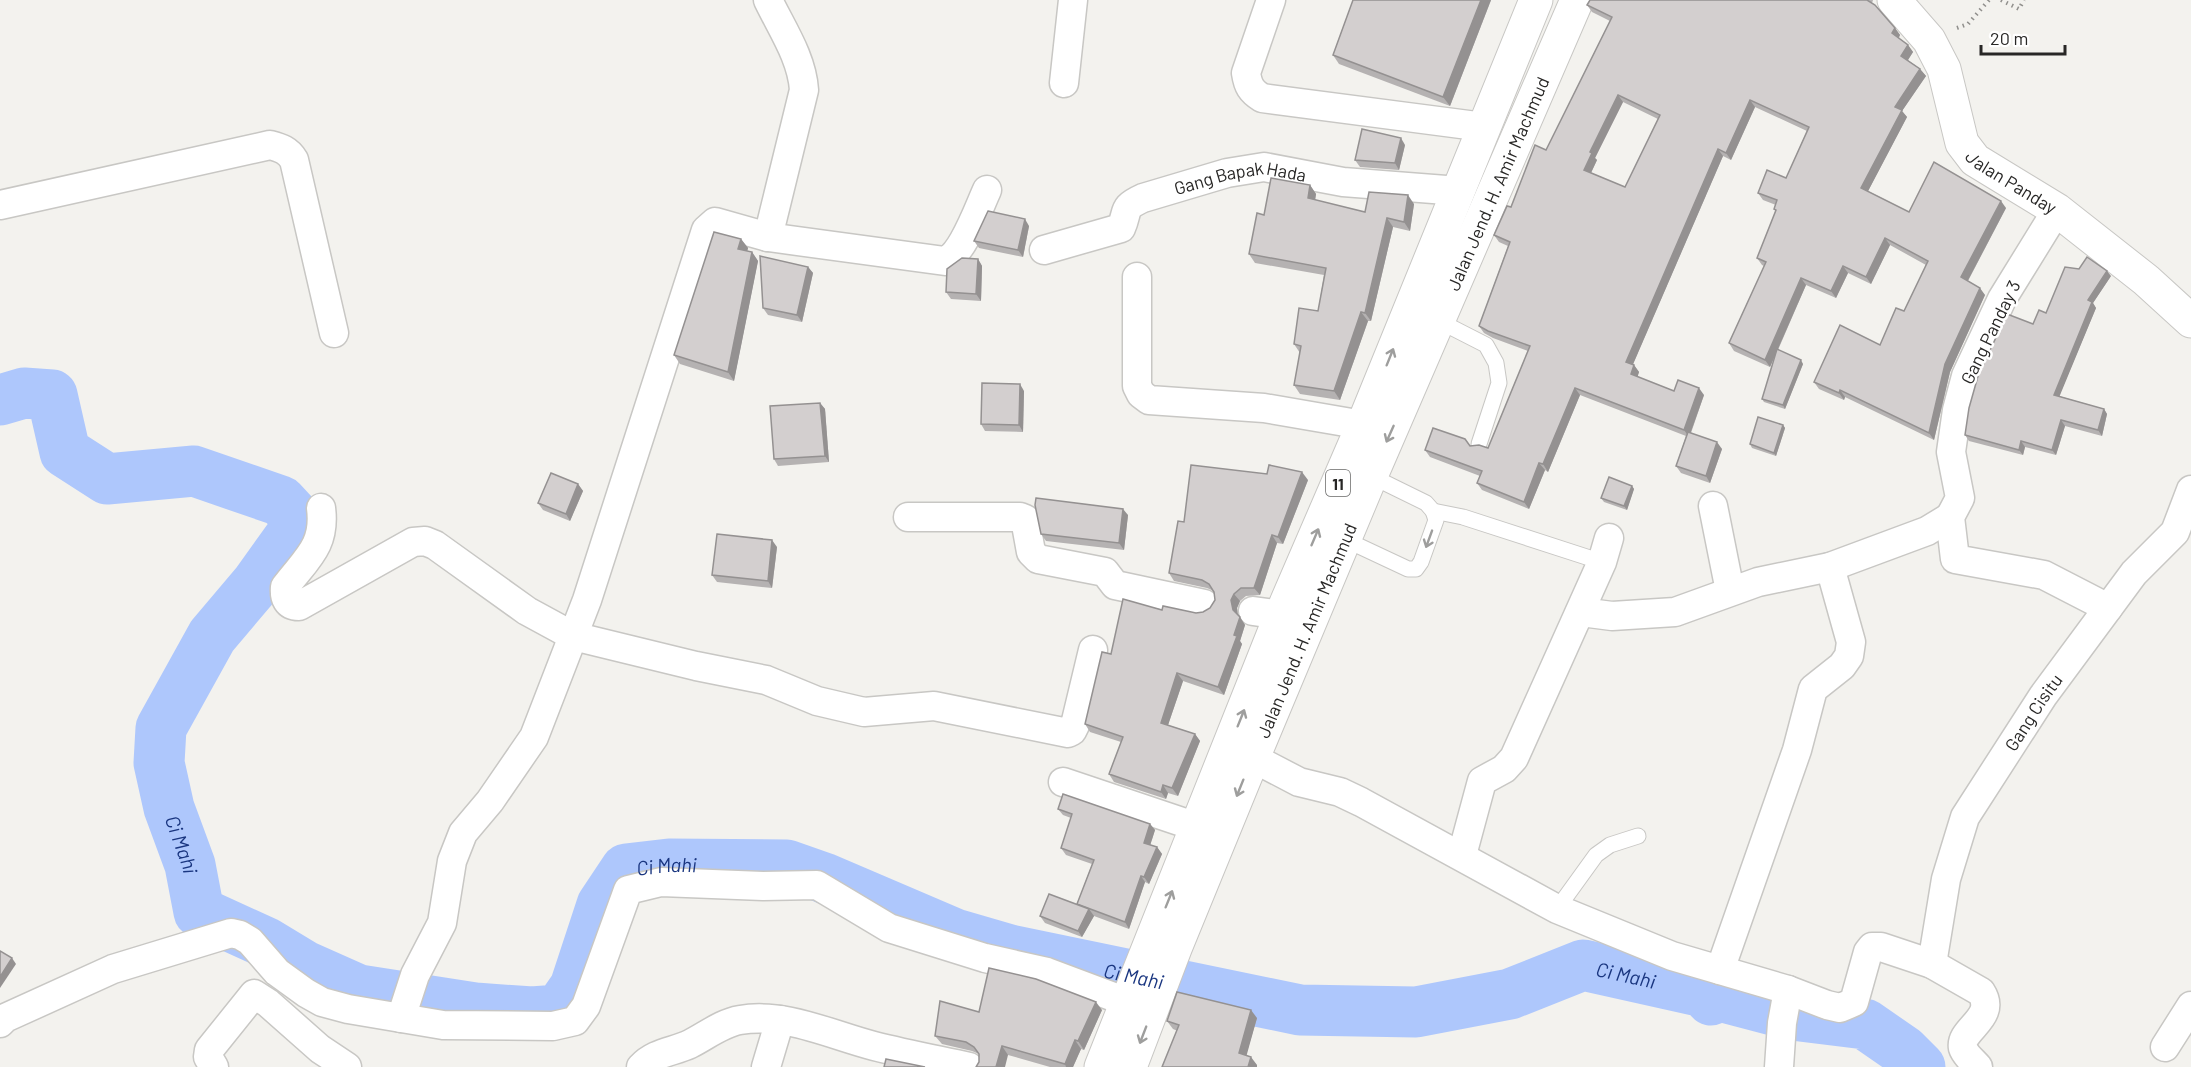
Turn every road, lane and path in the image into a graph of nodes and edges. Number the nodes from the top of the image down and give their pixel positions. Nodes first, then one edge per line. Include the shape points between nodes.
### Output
1 (768, 0) edge
2 (1073, 0) edge
3 (1271, 0) edge
4 (1536, 0) edge
5 (1577, 0) edge
6 (1894, 0) edge
7 (1989, 0) edge
8 (2001, 0) edge
9 (2024, 0) edge
10 (1929, 40) junction
11 (1064, 83) dead end
12 (1484, 127) junction
13 (987, 190) dead end
14 (1459, 191) junction
15 (0, 205) edge
16 (2057, 210) junction
17 (768, 237) junction
18 (1044, 250) dead end
19 (1137, 277) dead end
20 (1439, 321) junction
21 (2191, 321) edge
22 (334, 333) dead end
23 (1363, 425) junction
24 (1479, 444) edge
25 (1371, 476) junction
26 (2191, 490) edge
27 (1713, 506) dead end
28 (1955, 507) junction
29 (321, 508) dead end
30 (1433, 511) junction
31 (908, 517) dead end
32 (1344, 539) junction
33 (1605, 550) joint
34 (1830, 567) junction
35 (1730, 591) junction
36 (1204, 604) dead end
37 (2108, 608) junction
38 (1581, 612) junction
39 (573, 636) junction
40 (1093, 650) dead end
41 (1252, 758) junction
42 (1062, 782) dead end
43 (1197, 827) junction
44 (1638, 836) dead end
45 (1462, 855) junction
46 (1557, 909) junction
47 (1162, 949) junction
48 (1932, 964) junction
49 (1720, 970) junction
50 (277, 972) junction
51 (254, 994) junction
52 (1138, 1000) junction
53 (1785, 1005) junction
54 (2191, 1006) edge
55 (403, 1012) junction
56 (780, 1020) junction
57 (0, 1023) edge
58 (2165, 1047) dead end
59 (214, 1067) edge
60 (347, 1067) edge
61 (641, 1067) edge
62 (766, 1067) edge
63 (969, 1067) edge
64 (1101, 1067) edge
65 (1130, 1067) edge
66 (1779, 1067) edge
67 (1978, 1067) edge

1 - 17 street via 799,63 804,90
2 - 11 street
3 - 12 street via 1246,73 1252,92 1262,98
4 - 12 main road, Jalan Jend. H. Amir Machmud / 11
5 - 20 main road, Jalan Jend. H. Amir Machmud / 11
6 - 10 main road, Jalan Panday
7 - 10 path via 1968,24
8 - 9 path via 2019,9
10 - 16 main road, Jalan Panday via 1944,69 1962,143 1975,160
12 - 14 main road, Jalan Jend. H. Amir Machmud / 11
13 - 17 street via 960,247 945,261
14 - 18 street, Gang Bapak Hada via 1343,182 1264,167 1227,173 1143,198 1130,204 1121,228
23 -> 14 main road, Jalan Jend. H. Amir Machmud / 11
15 - 22 street via 270,145 282,148 294,160
16 - 21 main road, Jalan Panday
16 - 28 street, Gang Panday 3 via 2002,299 1966,376 1951,452
17 - 39 street via 724,223 715,222 706,230
19 - 23 street via 1137,386 1149,400 1264,408
20 - 24 lane via 1486,345 1496,363 1499,383
20 -> 25 main road, Jalan Jend. H. Amir Machmud / 11
43 -> 23 main road, Jalan Jend. H. Amir Machmud / 11 via 1267,613
25 - 30 lane via 1426,503
25 - 32 main road, Jalan Jend. H. Amir Machmud / 11
26 - 37 street, Gang Cisitu via 2175,532 2134,573
27 - 35 street
28 - 34 street via 1926,531
28 - 37 street, Gang Panday 3 via 1955,559 2044,575
29 - 39 street via 322,534 318,545 285,587 284,595 293,606 413,542 424,541 526,611
30 -> 32 lane via 1436,520 1416,569 1408,569
30 - 33 lane
31 - 36 street via 1020,517 1025,519 1031,552 1038,559 1105,572 1115,585
32 - 41 main road, Jalan Jend. H. Amir Machmud / 11
33 - 38 street
34 - 35 street
34 - 49 street via 1851,642 1849,656 1813,689 1797,750
35 - 38 street via 1675,612 1612,616
37 - 48 street, Gang Cisitu via 2043,696 1965,817 1946,879
38 - 45 street via 1514,758 1504,769 1482,781
39 - 40 street via 766,680 817,701 864,712 934,706 1068,733 1075,725
39 - 55 street via 534,737 463,833 452,861 442,923 415,975
41 - 45 street via 1299,782 1340,792
41 -> 47 main road, Jalan Jend. H. Amir Machmud / 11
42 - 43 street
47 -> 43 main road, Jalan Jend. H. Amir Machmud / 11
44 - 46 lane via 1610,845 1596,855
45 - 46 street
46 - 49 street via 1672,956
47 - 52 main road, Jalan Jend. H. Amir Machmud / 11
48 - 53 street via 1876,946 1868,952 1854,1002 1848,1006
48 - 67 street via 1983,996 1983,1014 1963,1047
49 - 53 street
50 - 51 street
50 - 55 street via 322,1002 348,1009
50 - 57 street via 250,941 231,933 113,969
51 - 59 street via 209,1050
51 - 60 street
52 - 55 street via 889,928 817,885 661,882 628,890 586,1006 576,1021 553,1026 443,1026
52 - 64 main road, Jalan Jend. H. Amir Machmud / 11
52 -> 65 main road, Jalan Jend. H. Amir Machmud / 11
53 - 66 street
54 - 58 street
56 - 61 street via 738,1020 688,1045 665,1051
56 - 62 street
56 - 63 street

